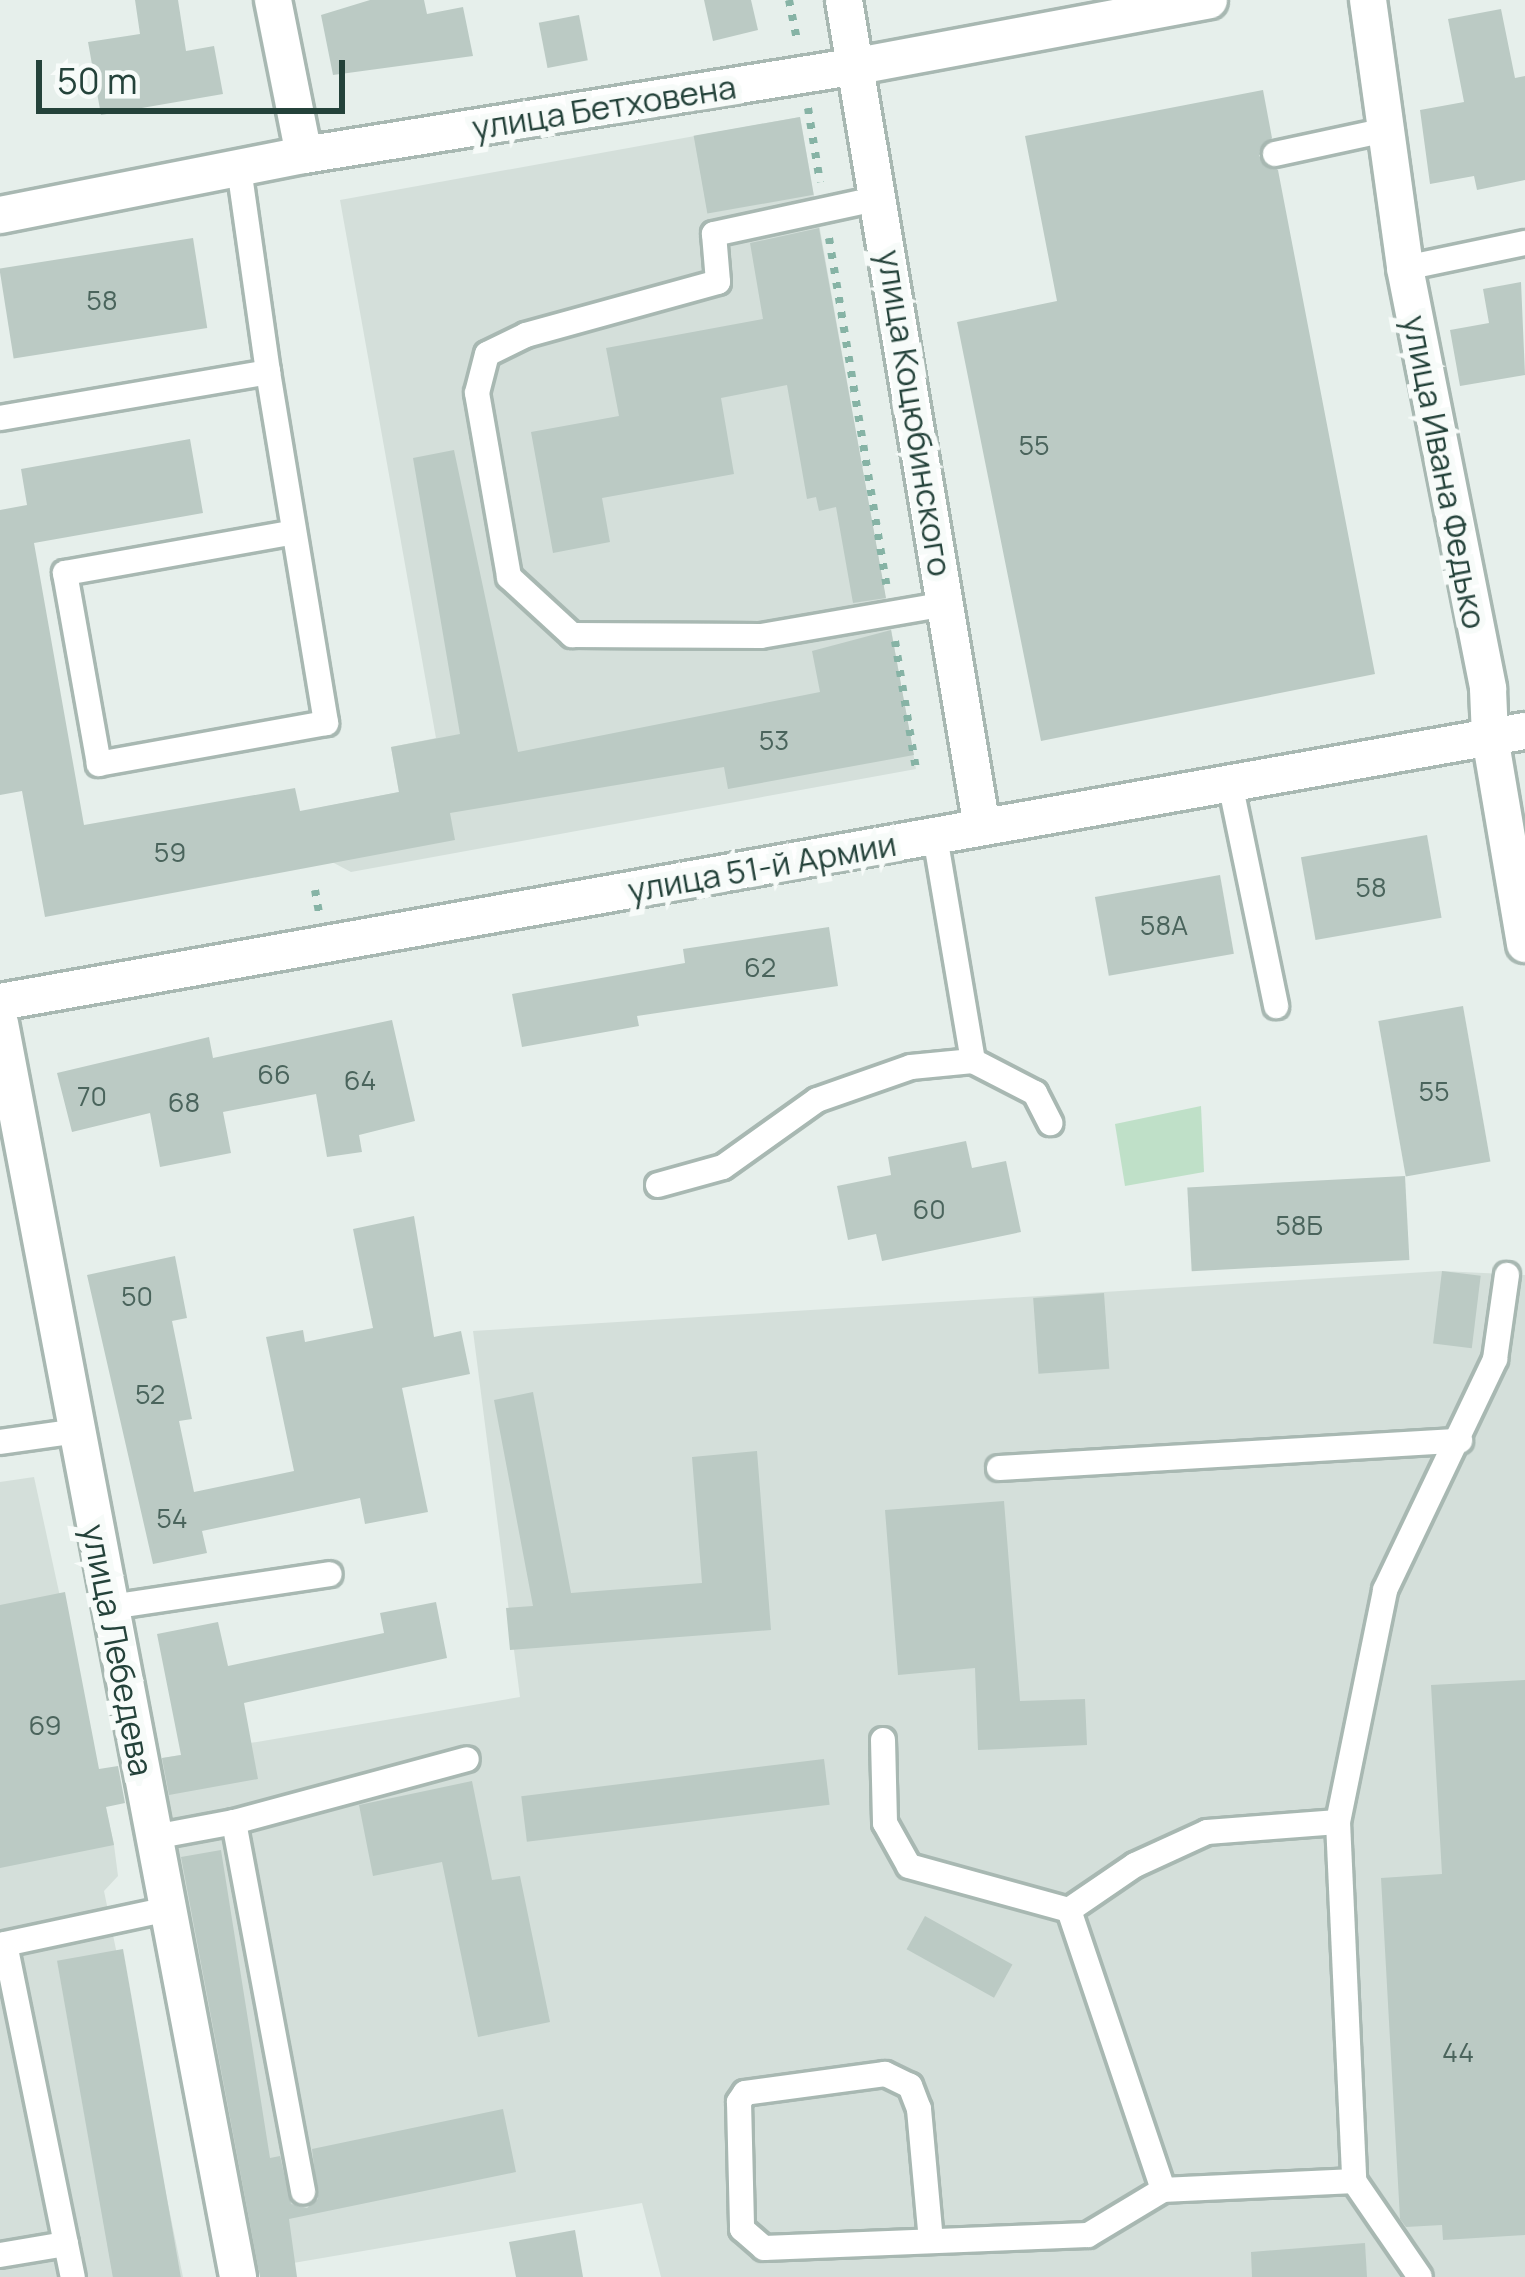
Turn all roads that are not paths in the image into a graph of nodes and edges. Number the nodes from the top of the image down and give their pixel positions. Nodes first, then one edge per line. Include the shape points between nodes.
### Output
1 (273, 0) edge
2 (844, 0) edge
3 (1209, 0) edge
4 (1368, 0) edge
5 (858, 66) junction
6 (1386, 130) junction
7 (304, 154) junction
8 (1275, 154) dead end
9 (239, 168) junction
10 (880, 199) junction
11 (0, 215) edge
12 (1525, 243) edge
13 (1405, 268) junction
14 (268, 372) junction
15 (0, 418) edge
16 (290, 533) junction
17 (946, 604) junction
18 (1508, 734) edge
19 (1230, 783) junction
20 (982, 827) junction
21 (935, 836) junction
22 (1525, 944) edge
23 (0, 1003) edge
24 (1276, 1006) dead end
25 (0, 1023) edge
26 (973, 1061) junction
27 (1050, 1123) dead end
28 (658, 1185) dead end
29 (1507, 1275) dead end
30 (76, 1431) junction
31 (1460, 1441) junction
32 (0, 1442) edge
33 (999, 1468) dead end
34 (330, 1574) dead end
35 (110, 1607) junction
36 (883, 1740) dead end
37 (467, 1760) dead end
38 (234, 1822) junction
39 (1338, 1822) junction
40 (154, 1837) junction
41 (168, 1909) junction
42 (1069, 1910) junction
43 (3, 1944) edge
44 (1354, 2181) junction
45 (1163, 2190) junction
46 (303, 2192) dead end
47 (932, 2241) junction
48 (66, 2244) junction
49 (0, 2255) edge
50 (73, 2277) edge
51 (238, 2277) edge
52 (1420, 2277) edge

1 - 7 street
2 - 5 street, улица Коцюбинского
3 - 5 street, улица Бетховена
4 - 6 street, улица Ивана Федько
5 - 7 street, улица Бетховена
5 - 10 street, улица Коцюбинского
6 - 8 lane
6 - 13 street, улица Ивана Федько
7 - 9 street, улица Бетховена
9 - 11 street, улица Бетховена
9 - 14 lane
10 - 17 street, улица Коцюбинского
10 - 17 lane via 714,235 718,282 526,335 487,354 477,393 509,577 572,635 761,636
12 - 13 lane
13 - 18 street, улица Ивана Федько via 1489,689
14 - 15 lane
14 - 16 lane
16 - 16 lane via 326,723 99,764 65,573
17 - 20 street, улица Коцюбинского
18 - 19 street, улица 51-й Армии
18 - 22 street, улица Ивана Федько
19 - 20 street, улица 51-й Армии
19 - 24 lane
20 - 21 street, улица 51-й Армии
21 - 23 street, улица 51-й Армии
21 - 26 lane
25 - 30 street, улица Лебедева
26 - 27 lane via 1035,1093
26 - 28 lane via 911,1067 817,1100 723,1167
29 - 31 lane via 1495,1359
30 - 32 lane
30 - 35 street, улица Лебедева
31 - 33 lane
31 - 39 lane via 1385,1590
34 - 35 lane
35 - 40 street, улица Лебедева
36 - 42 lane via 885,1823 909,1866
37 - 38 lane
38 - 40 lane
38 - 46 lane
39 - 42 lane via 1207,1832 1135,1865
39 - 44 lane
40 - 41 street, улица Лебедева
41 - 43 lane
41 - 51 street, улица Лебедева
42 - 45 lane
43 - 48 lane
44 - 45 lane
44 - 52 lane
45 - 47 lane via 1088,2235
47 - 47 lane via 764,2248 748,2241 739,2102 745,2093 884,2074 910,2086 920,2109
48 - 49 lane
48 - 50 lane

